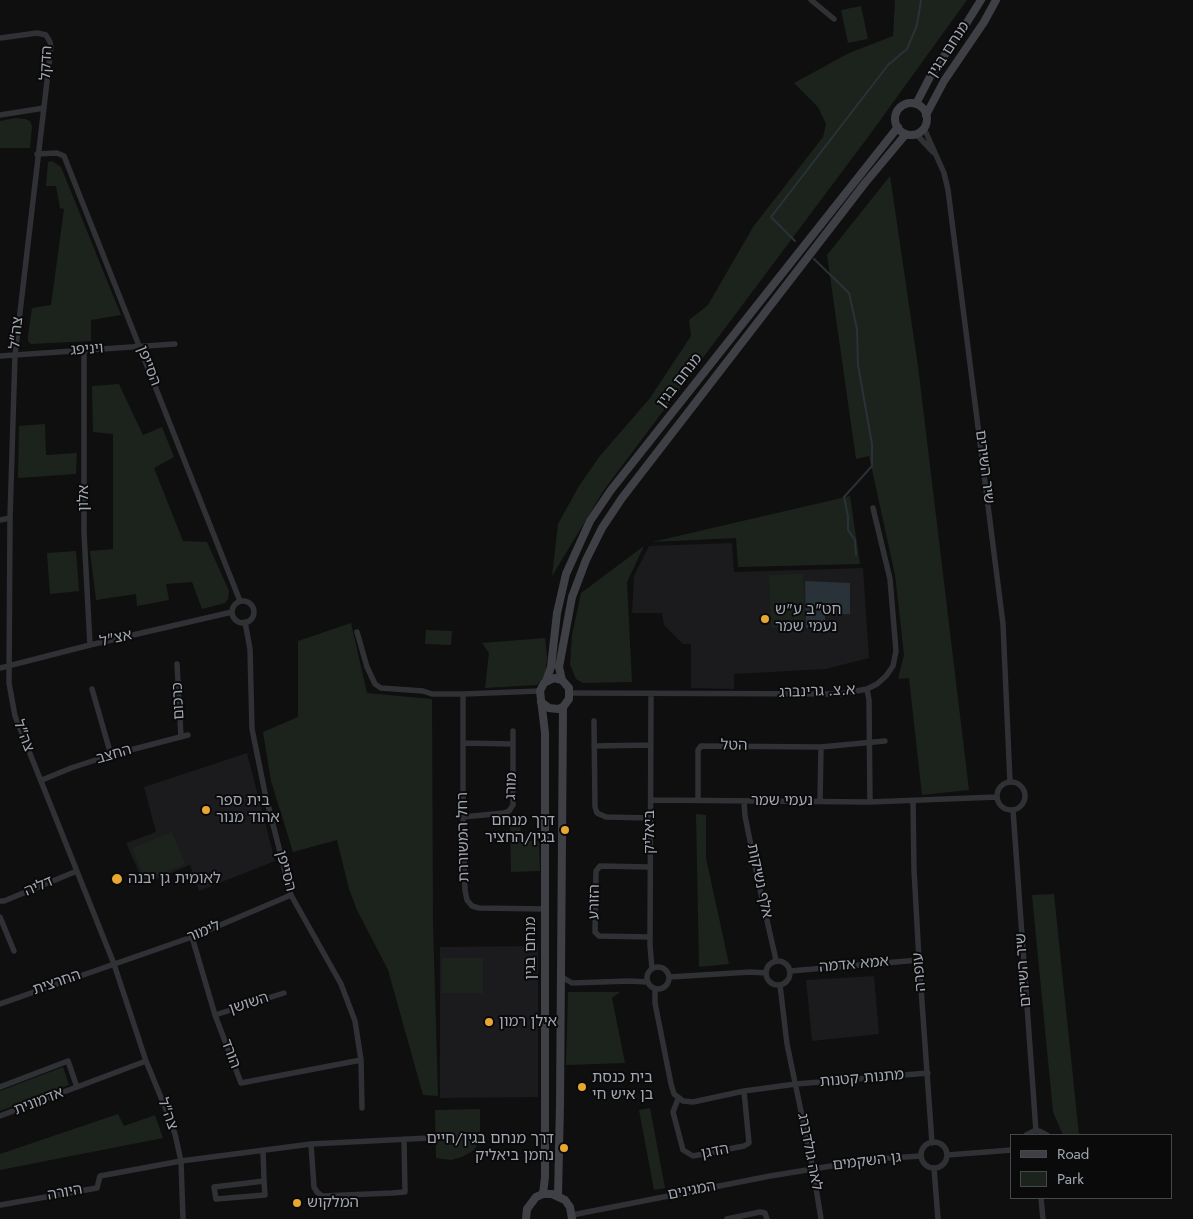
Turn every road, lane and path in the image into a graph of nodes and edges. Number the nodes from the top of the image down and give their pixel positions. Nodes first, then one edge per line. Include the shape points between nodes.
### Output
1 (811, 0) edge
2 (980, 0) edge
3 (996, 0) edge
4 (834, 19) dead end
5 (0, 38) edge
6 (916, 104) junction
7 (44, 108) junction
8 (0, 115) edge
9 (926, 115) junction
10 (898, 127) junction
11 (924, 128) junction
12 (906, 134) junction
13 (916, 134) junction
14 (37, 154) junction
15 (936, 156) junction
16 (175, 344) dead end
17 (140, 347) junction
18 (84, 350) junction
19 (14, 355) junction
20 (0, 356) edge
21 (873, 508) dead end
22 (10, 518) junction
23 (0, 520) edge
24 (240, 601) junction
25 (232, 612) junction
26 (245, 622) junction
27 (357, 632) dead end
28 (90, 645) junction
29 (178, 664) dead end
30 (8, 666) junction
31 (0, 668) edge
32 (562, 680) junction
33 (546, 682) junction
34 (92, 689) dead end
35 (867, 689) junction
36 (540, 691) junction
37 (570, 693) junction
38 (463, 694) junction
39 (651, 694) junction
40 (541, 702) junction
41 (563, 707) junction
42 (594, 721) dead end
43 (513, 731) dead end
44 (188, 735) dead end
45 (181, 737) junction
46 (885, 741) dead end
47 (869, 743) junction
48 (463, 744) junction
49 (513, 744) junction
50 (651, 745) junction
51 (594, 746) junction
52 (821, 747) junction
53 (111, 755) junction
54 (42, 780) junction
55 (1010, 782) junction
56 (997, 797) junction
57 (651, 800) junction
58 (698, 800) junction
59 (744, 800) junction
60 (820, 801) junction
61 (913, 801) junction
62 (870, 802) junction
63 (1013, 810) junction
64 (463, 817) junction
65 (650, 818) junction
66 (650, 867) junction
67 (77, 871) junction
68 (291, 895) junction
69 (0, 901) edge
70 (545, 909) junction
71 (0, 917) edge
72 (192, 937) junction
73 (650, 937) junction
74 (14, 951) dead end
75 (776, 960) junction
76 (919, 960) junction
77 (114, 964) junction
78 (652, 969) junction
79 (790, 971) junction
80 (766, 973) junction
81 (648, 975) junction
82 (669, 976) junction
83 (562, 977) junction
84 (629, 981) junction
85 (648, 982) junction
86 (572, 983) junction
87 (780, 985) junction
88 (655, 989) junction
89 (562, 991) junction
90 (284, 993) dead end
91 (0, 1004) edge
92 (215, 1015) junction
93 (361, 1060) junction
94 (146, 1061) junction
95 (928, 1073) junction
96 (796, 1084) junction
97 (0, 1087) edge
98 (78, 1087) junction
99 (744, 1092) junction
100 (678, 1098) junction
101 (362, 1108) dead end
102 (0, 1116) edge
103 (1036, 1131) junction
104 (1028, 1134) edge
105 (1045, 1134) edge
106 (429, 1138) dead end
107 (404, 1140) junction
108 (932, 1142) junction
109 (311, 1144) junction
110 (263, 1150) junction
111 (1010, 1150) edge
112 (947, 1154) junction
113 (921, 1156) junction
114 (181, 1161) junction
115 (934, 1168) junction
116 (813, 1169) junction
117 (264, 1181) junction
118 (543, 1194) junction
119 (558, 1196) junction
120 (1041, 1199) edge
121 (0, 1205) edge
122 (572, 1217) edge
123 (183, 1219) edge
124 (526, 1219) edge
125 (727, 1219) edge
126 (767, 1219) edge
127 (821, 1219) edge
128 (938, 1219) edge
129 (1043, 1219) edge

1 - 4 street
2 - 6 main road, מנחם בגין via 932,73
3 - 9 main road, מנחם בגין
5 - 7 street, הדקל via 37,32 49,38 51,47
6 - 9 main road
6 - 10 main road via 905,104 897,112
7 - 8 street
7 - 14 street, צה"ל
9 - 11 main road
10 - 12 main road
10 - 33 main road, מנחם בגין via 611,490 590,521 566,574
11 - 13 main road
11 - 15 street, שיר השירים
12 - 13 main road
12 - 32 main road, מנחם בגין via 798,269 602,528 572,597 560,658
13 - 15 street, שיר השירים
14 - 17 street, הסייפן via 64,156
14 - 19 street, צה"ל
15 - 55 street, שיר השירים via 948,190 996,556 1003,624
16 - 17 street, ויניפג
17 - 18 street, ויניפג
17 - 24 street, הסייפן
18 - 19 street, ויניפג
18 - 28 street, אלון via 84,533
19 - 20 street, ויניפג
19 - 22 street, צה"ל
21 - 35 street, א.צ. גרינברג via 890,579 896,650 893,666 886,676
22 - 23 street
22 - 30 street, צה"ל
24 - 25 street
24 - 26 street via 248,602 253,608 253,615
25 - 26 street via 236,620
25 - 28 street, אצ"ל
26 - 68 street, הסייפן via 250,649 252,729
27 - 38 street via 367,666 375,684 381,688
28 - 30 street, אצ"ל
29 - 45 street, כרכום
30 - 31 street, אצ"ל
30 - 54 street, צה"ל via 15,716
32 - 33 main road via 554,678
32 - 37 main road
33 - 36 main road
34 - 53 street
35 - 39 street, א.צ. גרינברג via 831,694
35 - 47 street
36 - 38 street
36 - 40 main road
37 - 39 street, א.צ. גרינברג
37 - 41 main road
38 - 48 street, רחל המשוררת
39 - 50 street, ביאליק
40 - 41 main road via 550,708
40 - 70 main road, מנחם בגין via 545,733
41 - 83 main road, מנחם בגין
42 - 51 street
43 - 49 street, מורג
44 - 45 street, החצב
45 - 53 street, החצב
46 - 47 street, הטל
47 - 52 street, הטל
47 - 62 street
48 - 49 street
48 - 64 street, רחל המשוררת
49 - 64 street, מורג via 513,805 510,811
50 - 51 street
50 - 57 street, ביאליק
51 - 65 street via 597,813 606,817
52 - 58 street, הטל via 701,746 698,750
52 - 60 street
53 - 54 street, החצב
54 - 67 street, צה"ל
55 - 56 street via 1000,787
55 - 63 street via 1022,787 1025,796 1022,805
56 - 61 street, נעמי שמר
56 - 63 street via 1004,808
57 - 58 street, נעמי שמר
57 - 65 street, ביאליק
58 - 59 street, נעמי שמר
59 - 60 street, נעמי שמר
59 - 75 street, אלף נשיקות
60 - 62 street, נעמי שמר
61 - 62 street, נעמי שמר
61 - 76 street, עופרה
63 - 103 street, שיר השירים
64 - 70 street, רחל המשוררת via 464,890 472,906
65 - 66 street, ביאליק
66 - 73 street, ביאליק
66 - 73 street, הזורע via 600,866 596,871 595,932 599,936
67 - 69 street, דליה
67 - 77 street, צה"ל
68 - 72 street, לימור
68 - 93 street, הסייפן via 341,984 355,1021
70 - 118 main road, מנחם בגין
71 - 74 street
72 - 77 street, לימור
72 - 92 street, הורד
73 - 78 street, ביאליק
75 - 79 street via 788,965
75 - 80 street via 767,966
76 - 79 street, אמא אדמה
76 - 95 street, עופרה
77 - 91 street, החרצית
77 - 94 street, צה"ל
78 - 81 street
78 - 82 street via 662,968
79 - 87 street via 788,979
80 - 82 street
80 - 87 street via 770,982
81 - 84 street
81 - 85 street
82 - 88 street via 665,986
83 - 86 street
83 - 89 main road, מנחם בגין
84 - 85 street
84 - 86 street
85 - 88 street
86 - 89 street
87 - 96 street via 787,1044
88 - 100 street via 671,1084
89 - 119 main road, מנחם בגין
90 - 92 street, השושן
92 - 93 street, הורד via 241,1083
93 - 101 street, הסייפן
94 - 98 street, אדמונית
94 - 114 street, צה"ל via 175,1134
95 - 96 street, מתנות קטנות
95 - 108 street, עופרה
96 - 99 street
96 - 116 street, לאה גולדברג
97 - 98 street, אדמונית via 68,1061
98 - 102 street, אדמונית
99 - 100 street via 693,1102
99 - 100 street, הדגן via 749,1143 693,1156 683,1150 673,1112
103 - 104 street
103 - 105 street
106 - 107 street
107 - 109 street
107 - 109 street via 405,1192 392,1193 322,1196 314,1187
108 - 112 street via 943,1146
108 - 113 street via 923,1147
109 - 110 street
110 - 114 street
110 - 117 street
111 - 112 street
112 - 115 street via 944,1164
113 - 115 street via 923,1163
113 - 116 street, גן השקמים via 874,1159
114 - 121 street, היורה via 100,1176 96,1188
114 - 123 street, צה"ל
115 - 128 street
116 - 122 street, המגינים
116 - 127 street, לאה גולדברג
117 - 117 street via 266,1195 216,1199 214,1187
118 - 119 main road
118 - 124 main road via 530,1203
119 - 122 main road via 570,1207
120 - 129 street
125 - 126 street via 760,1212

